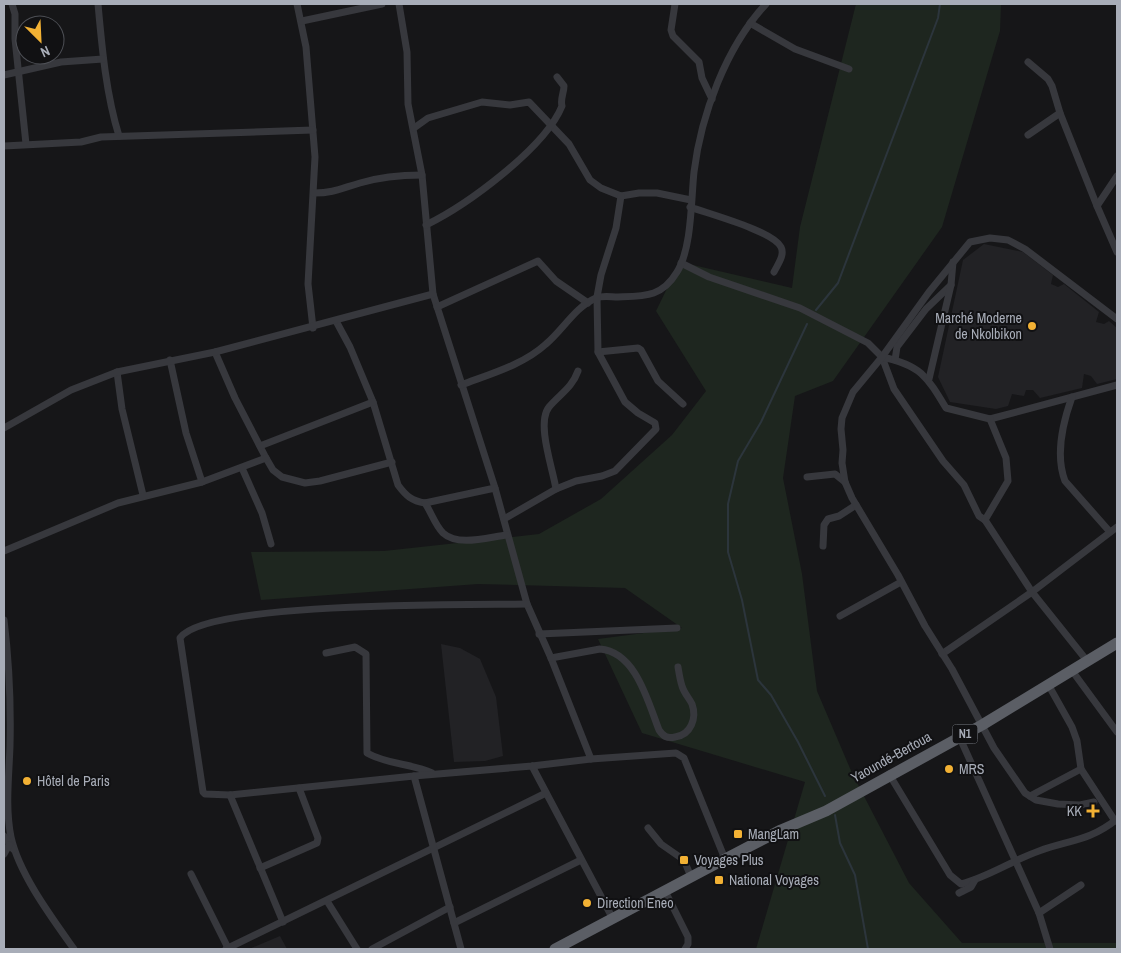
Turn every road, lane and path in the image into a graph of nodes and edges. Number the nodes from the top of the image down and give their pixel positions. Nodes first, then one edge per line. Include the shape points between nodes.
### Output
1 (12, 4) edge
2 (98, 4) edge
3 (297, 4) edge
4 (382, 4) edge
5 (400, 4) edge
6 (675, 4) edge
7 (766, 4) edge
8 (302, 21) junction
9 (750, 24) junction
10 (104, 59) junction
11 (1028, 62) dead end
12 (849, 69) dead end
13 (18, 71) junction
14 (4, 74) edge
15 (558, 77) dead end
16 (712, 99) junction
17 (1060, 113) junction
18 (553, 125) junction
19 (414, 128) junction
20 (313, 130) junction
21 (1028, 135) dead end
22 (119, 136) junction
23 (26, 144) junction
24 (4, 146) edge
25 (422, 175) junction
26 (1117, 176) edge
27 (314, 193) junction
28 (621, 196) junction
29 (691, 203) junction
30 (1097, 206) junction
31 (426, 225) junction
32 (1117, 252) edge
33 (954, 262) junction
34 (681, 263) junction
35 (774, 272) dead end
36 (951, 285) junction
37 (433, 294) junction
38 (597, 298) junction
39 (588, 302) junction
40 (437, 307) junction
41 (1117, 319) edge
42 (336, 321) junction
43 (313, 328) junction
44 (215, 352) junction
45 (598, 352) junction
46 (882, 357) junction
47 (170, 360) junction
48 (895, 360) junction
49 (578, 371) dead end
50 (117, 372) junction
51 (929, 379) junction
52 (462, 385) junction
53 (1117, 385) edge
54 (1072, 397) junction
55 (373, 402) junction
56 (683, 404) dead end
57 (990, 419) junction
58 (4, 428) edge
59 (260, 446) junction
60 (266, 458) junction
61 (392, 462) junction
62 (242, 468) junction
63 (808, 477) dead end
64 (202, 482) junction
65 (845, 482) junction
66 (495, 488) junction
67 (556, 489) junction
68 (142, 495) junction
69 (425, 503) junction
70 (856, 505) junction
71 (504, 519) junction
72 (985, 520) junction
73 (1117, 527) edge
74 (1110, 532) junction
75 (507, 535) junction
76 (271, 544) dead end
77 (823, 546) dead end
78 (4, 551) edge
79 (901, 582) junction
80 (1032, 592) junction
81 (526, 604) junction
82 (840, 616) dead end
83 (4, 620) edge
84 (678, 628) dead end
85 (539, 634) junction
86 (1117, 643) edge
87 (326, 653) dead end
88 (942, 654) junction
89 (551, 658) junction
90 (1088, 662) junction
91 (678, 667) dead end
92 (1073, 672) junction
93 (1049, 686) junction
94 (6, 690) edge
95 (982, 725) junction
96 (1117, 732) edge
97 (959, 736) junction
98 (591, 759) junction
99 (532, 766) junction
100 (8, 767) junction
101 (1081, 769) junction
102 (433, 773) junction
103 (889, 774) junction
104 (4, 775) edge
105 (414, 776) junction
106 (300, 788) junction
107 (546, 793) junction
108 (230, 795) junction
109 (1030, 796) junction
110 (1094, 802) dead end
111 (1116, 820) edge
112 (648, 828) dead end
113 (4, 836) edge
114 (9, 844) junction
115 (433, 847) junction
116 (16, 853) junction
117 (4, 854) edge
118 (724, 859) junction
119 (581, 860) junction
120 (1014, 862) junction
121 (260, 868) junction
122 (191, 874) dead end
123 (691, 877) junction
124 (975, 880) junction
125 (1081, 885) dead end
126 (665, 891) junction
127 (959, 893) dead end
128 (327, 901) junction
129 (450, 907) junction
130 (1039, 913) junction
131 (612, 919) junction
132 (283, 922) junction
133 (454, 923) junction
134 (74, 949) edge
135 (227, 949) edge
136 (357, 949) edge
137 (372, 949) edge
138 (461, 949) edge
139 (555, 949) edge
140 (684, 949) edge
141 (1050, 949) edge

1 - 13 street
2 - 10 street
3 - 8 street
4 - 8 street
5 - 19 street via 408,104
6 - 16 street via 673,36 699,62
7 - 9 street
8 - 20 street
9 - 12 street via 795,49
9 - 16 street
10 - 13 street via 61,62
10 - 22 street
11 - 17 street via 1048,79
13 - 14 street
13 - 23 street
15 - 18 street via 564,91 562,106
16 - 29 street via 699,138
17 - 21 street
17 - 30 street
18 - 19 street via 529,102 510,105 482,102 428,118
18 - 28 street via 569,144 590,180
18 - 31 street via 493,181
19 - 25 street
20 - 22 street
20 - 27 street
22 - 23 street via 81,142
23 - 24 street
25 - 27 street via 379,179 335,192
25 - 31 street
26 - 30 street
27 - 43 street via 308,284
28 - 29 street via 657,194
28 - 38 street
29 - 34 street
29 - 35 street via 775,240 781,247 782,256
30 - 32 street
31 - 37 street
33 - 36 street
33 - 41 street via 970,242 990,238 1008,240 1026,249
33 - 46 street
34 - 38 street via 665,288 657,293
34 - 46 street via 708,277 800,308 868,343
36 - 48 street via 926,308 897,347
36 - 51 street
37 - 40 street
37 - 42 street
38 - 39 street
38 - 45 street
39 - 40 street via 556,280 538,261
39 - 52 street via 527,359
40 - 52 street
42 - 43 street
42 - 55 street
43 - 44 street
44 - 47 street
44 - 59 street
45 - 56 street via 642,350 658,381
45 - 67 street via 626,402 657,426 615,471
46 - 48 street
46 - 65 street via 853,392 842,418
46 - 72 street via 894,389 943,461 964,485 979,516
47 - 50 street
47 - 64 street via 184,425
48 - 51 street via 917,369
49 - 67 street via 572,384 544,416
50 - 58 street via 71,390
50 - 68 street
51 - 57 street via 946,408
52 - 66 street
53 - 54 street
54 - 57 street
54 - 74 street via 1063,422 1062,473 1065,481
55 - 59 street
55 - 61 street
57 - 72 street via 1006,458 1008,481
59 - 60 street
60 - 61 street via 282,477 305,482 320,482
60 - 62 street
61 - 69 street via 398,485 406,496
62 - 64 street
62 - 76 street via 262,513
63 - 65 street via 835,474
64 - 68 street
65 - 70 street
66 - 69 street
66 - 71 street
67 - 71 street
68 - 78 street via 75,519
69 - 75 street via 439,527 452,538 463,540
70 - 77 street via 828,519 824,525
70 - 79 street
71 - 75 street
72 - 80 street
73 - 74 street
74 - 80 street
75 - 81 street
79 - 82 street
79 - 88 street
80 - 88 street
80 - 90 street
81 - 85 street
81 - 108 street via 302,610 220,619 182,634 180,646 188,680 203,792 208,796
83 - 94 street
84 - 85 street
85 - 89 street
86 - 90 highway, Yaoundé-Bertoua / N1
87 - 102 street via 355,647 366,654 367,753 379,760 420,767
88 - 95 street
89 - 91 street via 607,650 626,662 638,678 659,730 669,738 683,736 693,719 692,705 682,687
89 - 98 street
90 - 92 highway, Yaoundé-Bertoua / N1
92 - 93 highway, Yaoundé-Bertoua / N1
92 - 96 street
93 - 95 highway, Yaoundé-Bertoua / N1
93 - 101 street via 1072,727
94 - 100 street
95 - 97 highway, Yaoundé-Bertoua / N1
95 - 109 street
97 - 103 highway, Yaoundé-Bertoua / N1
97 - 120 street
98 - 99 street
98 - 118 street via 681,755
99 - 102 street
99 - 107 street
100 - 104 street
100 - 116 street via 8,816
101 - 109 street
101 - 111 street
102 - 105 street
103 - 118 highway, Yaoundé-Bertoua / N1 via 826,811
103 - 124 street via 950,876 961,884
105 - 106 street
105 - 115 street
106 - 108 street
106 - 121 street via 317,843
107 - 115 street
107 - 119 street
108 - 121 street
109 - 110 street via 1058,804
111 - 120 street via 1078,841 1040,850
112 - 123 street via 661,844 684,860
113 - 114 street
114 - 116 street
114 - 117 street
115 - 128 street
115 - 129 street
116 - 134 street
118 - 123 highway, N1
119 - 131 street
119 - 133 street
120 - 124 street
120 - 130 street
121 - 132 street
122 - 135 street
123 - 126 highway, N1
124 - 127 street via 971,887
125 - 130 street
126 - 131 highway, N1
126 - 140 street via 688,937
128 - 132 street
128 - 136 street
129 - 133 street
129 - 137 street
130 - 141 street
131 - 139 highway, N1
132 - 135 street
133 - 138 street

